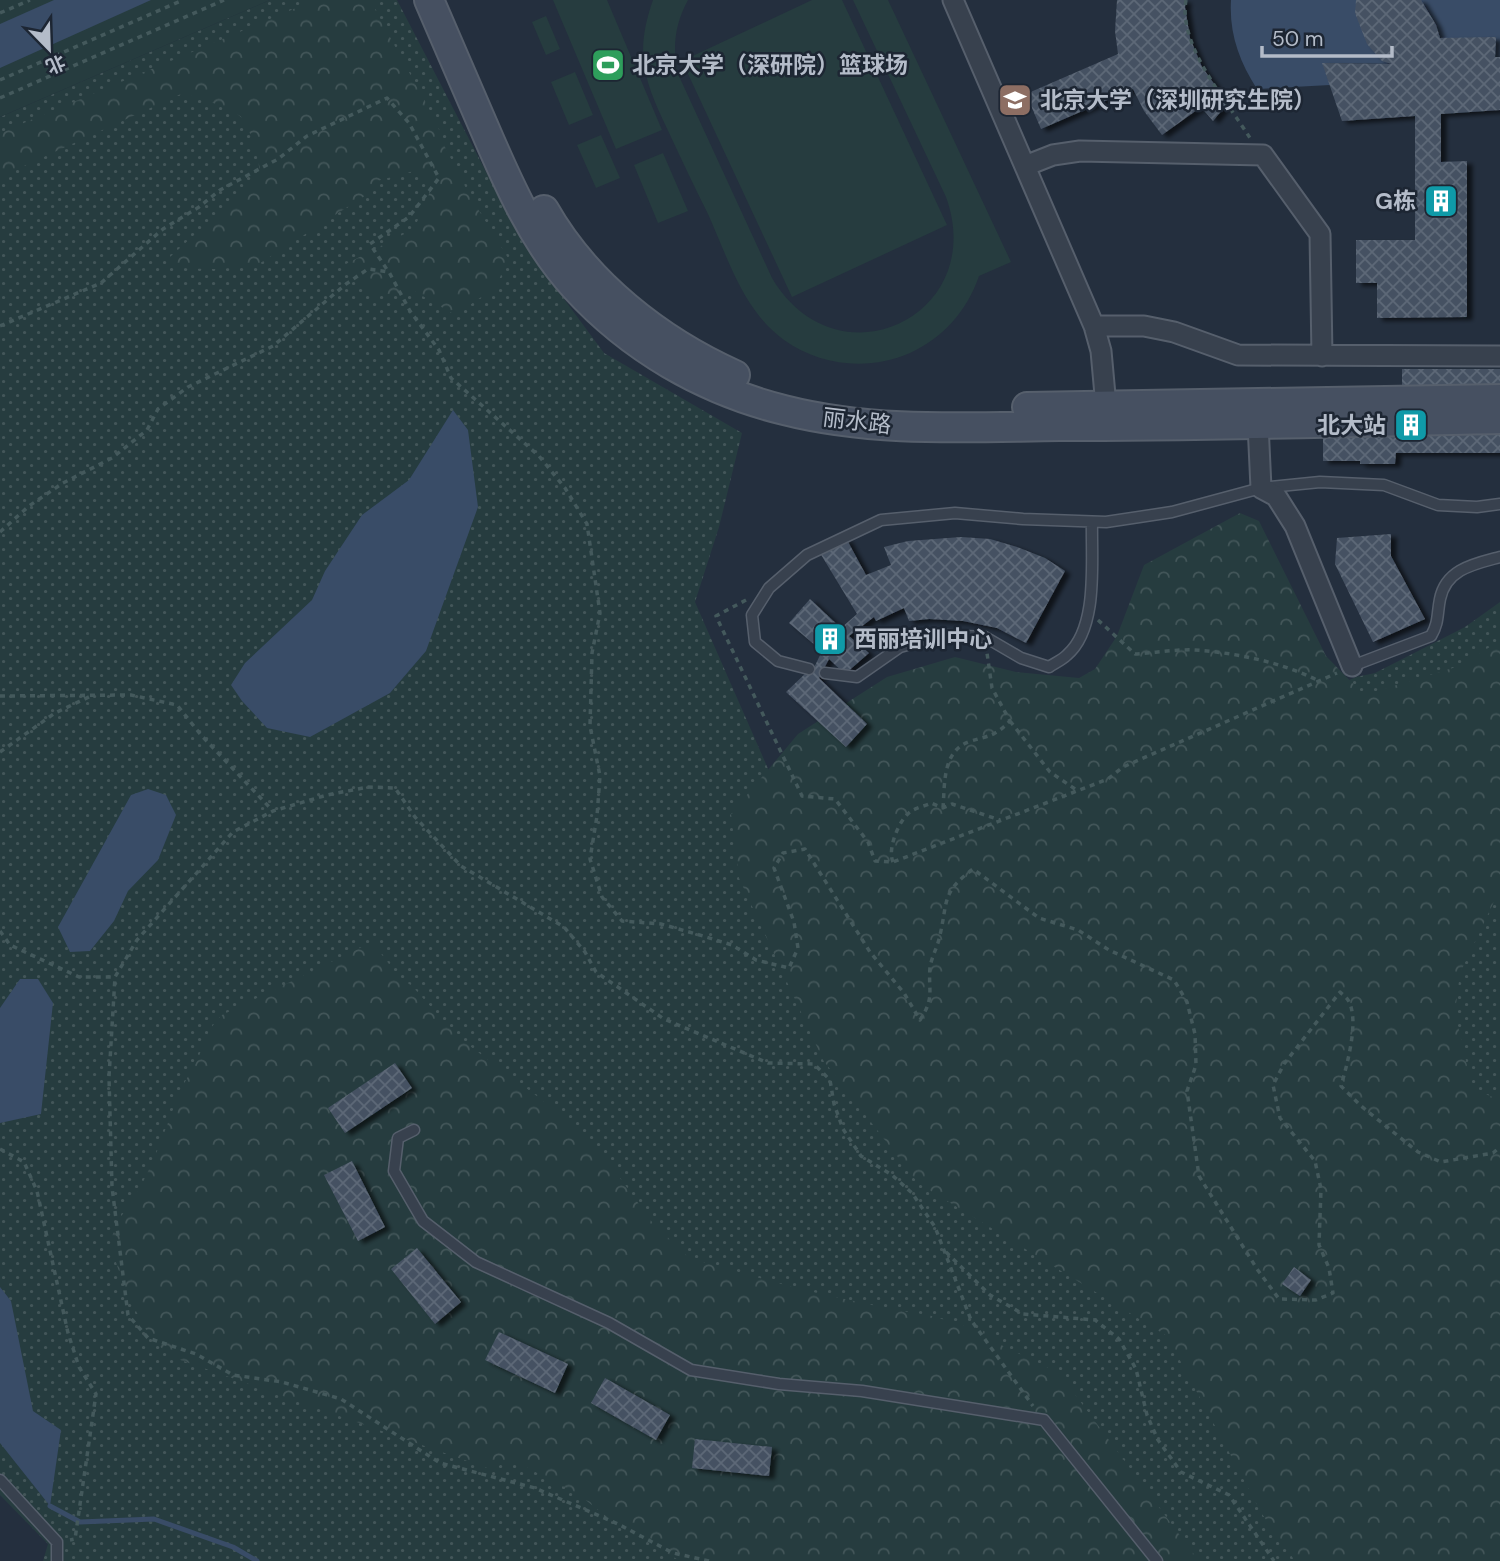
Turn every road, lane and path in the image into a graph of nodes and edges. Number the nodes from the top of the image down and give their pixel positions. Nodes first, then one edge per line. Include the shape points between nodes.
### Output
1 (30, 0) edge
2 (183, 0) edge
3 (224, 0) edge
4 (429, 0) edge
5 (449, 0) edge
6 (953, 0) edge
7 (1186, 0) edge
8 (0, 13) edge
9 (0, 80) edge
10 (0, 98) edge
11 (1263, 155) junction
12 (1025, 166) junction
13 (389, 272) junction
14 (0, 326) edge
15 (1094, 326) junction
16 (1322, 356) junction
17 (1500, 356) edge
18 (1500, 399) edge
19 (1106, 406) junction
20 (1500, 419) edge
21 (1258, 424) junction
22 (1261, 488) junction
23 (1500, 504) edge
24 (1092, 522) junction
25 (0, 532) edge
26 (1500, 557) edge
27 (769, 588) junction
28 (1087, 613) junction
29 (985, 637) junction
30 (1352, 666) junction
31 (809, 669) dead end
32 (825, 673) dead end
33 (1319, 681) junction
34 (94, 694) junction
35 (0, 696) edge
36 (1010, 720) junction
37 (0, 752) edge
38 (1078, 791) junction
39 (943, 808) junction
40 (273, 811) junction
41 (1002, 821) junction
42 (893, 862) junction
43 (0, 931) edge
44 (115, 977) junction
45 (414, 1130) dead end
46 (1500, 1147) edge
47 (0, 1149) edge
48 (944, 1251) junction
49 (1044, 1420) junction
50 (0, 1480) edge
51 (75, 1539) dead end
52 (57, 1561) edge
53 (709, 1561) edge
54 (1157, 1561) edge
55 (1274, 1561) edge

1 - 8 path
2 - 9 path
3 - 10 path
4 - 21 main road, 丽水路 via 509,184 556,264 618,328 680,370 774,407 862,424
5 - 19 main road, 丽水路 via 524,173 561,236 613,295 681,348 762,386 847,403 926,409
6 - 12 street
7 - 11 path via 1190,38 1202,67
11 - 12 street via 1080,151
11 - 16 street via 1320,234
12 - 15 street
13 - 14 path via 370,244 409,217 439,178 410,123 387,99 307,136 278,159 220,190 163,229 101,283
13 - 25 path via 368,269 272,346 188,387 158,410 147,430 112,458 29,506
13 - 46 path via 439,350 451,378 539,456 587,524 600,613 592,653 590,726 600,776 590,859 602,897 622,921 661,924 733,945 756,960 789,968 798,948 774,868 783,853 805,849 870,952 920,1020 930,1004 930,966 944,906 956,881 973,869 1039,918 1078,930 1174,980 1187,1002 1195,1034 1196,1065 1186,1091 1199,1176 1279,1299 1316,1300 1333,1293 1319,1245 1321,1189 1315,1161 1280,1118 1273,1085 1340,992 1353,1017 1341,1086 1361,1106 1418,1152 1441,1162 1493,1153
15 - 16 street via 1144,326 1174,332 1238,355
15 - 19 street
16 - 17 street
18 - 19 main road, 丽水路
20 - 21 main road, 丽水路
21 - 22 street
22 - 23 lane via 1320,482 1384,485 1438,505
22 - 24 lane via 1172,512
22 - 30 street via 1276,496 1295,526
24 - 27 lane via 955,513 881,520 807,555
24 - 28 lane
26 - 30 lane via 1464,567 1447,580 1438,625 1431,636
27 - 31 lane via 752,615 755,642 778,661
27 - 42 path via 716,616 802,796 835,799 868,842 875,861
28 - 29 lane via 1084,630 1069,654 1049,667 1021,658
28 - 33 path via 1135,654 1194,650 1248,657
29 - 32 lane via 944,635 900,647 857,677
29 - 36 path via 992,688
30 - 33 path
33 - 38 path
34 - 35 path
34 - 37 path via 55,713
34 - 40 path via 131,695 177,705
36 - 38 path via 1050,772
36 - 39 path via 998,733 966,742 949,756
38 - 41 path
39 - 41 path via 952,804
39 - 42 path via 931,803 909,812 893,838
40 - 44 path via 233,832 138,940
40 - 48 path via 368,786 395,788 461,866 564,927 596,972 664,1019 768,1063 814,1064 830,1080 843,1129 861,1156 912,1193 935,1227
41 - 42 path
43 - 44 path via 10,945 79,977
44 - 53 path via 109,1077 112,1187 128,1315 148,1338 196,1354 233,1375 282,1382 341,1399 440,1463 535,1488 673,1553
45 - 49 lane via 398,1138 394,1171 424,1221 476,1262 609,1323 691,1370
47 - 51 path via 24,1162 37,1191 68,1333 79,1367 96,1394
48 - 49 path via 971,1320
48 - 55 path via 990,1295 1023,1314 1095,1320 1119,1339 1136,1369 1158,1440 1181,1472 1228,1495
49 - 54 lane
50 - 52 lane via 57,1542

